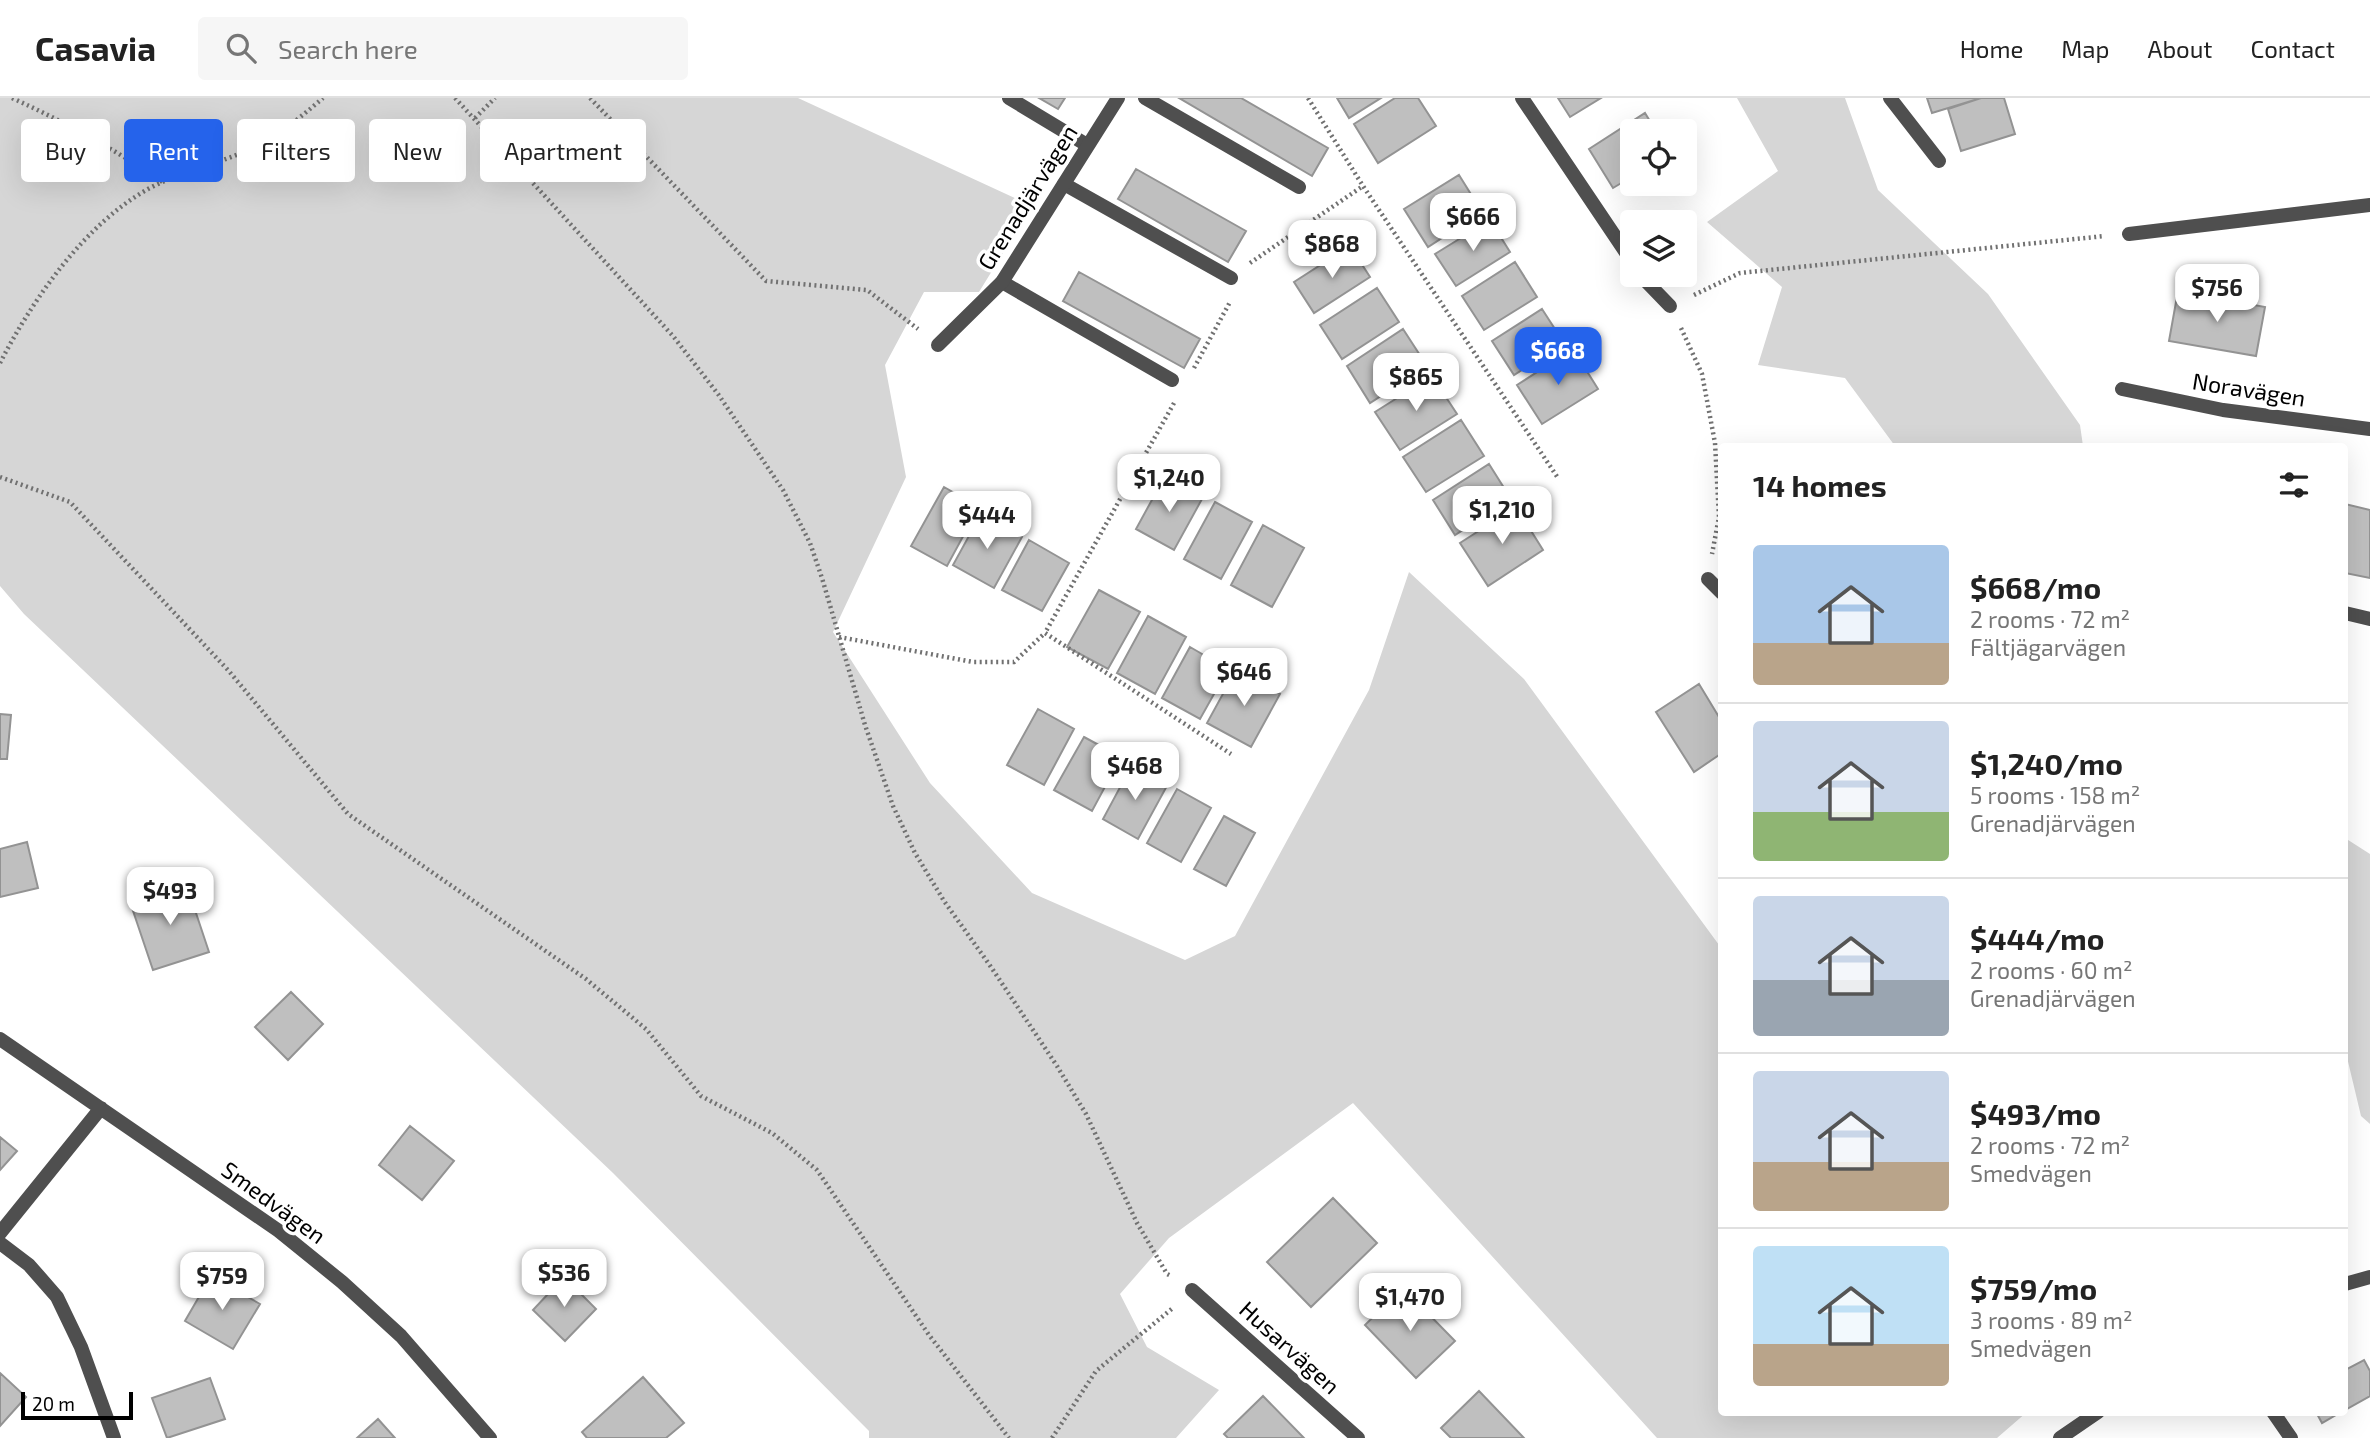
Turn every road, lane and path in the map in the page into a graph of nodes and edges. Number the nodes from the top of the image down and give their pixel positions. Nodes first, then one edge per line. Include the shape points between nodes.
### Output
1 (12, 98) edge
2 (323, 98) edge
3 (455, 98) edge
4 (495, 98) edge
5 (590, 98) edge
6 (1009, 98) edge
7 (1118, 98) edge
8 (1144, 98) edge
9 (1308, 98) edge
10 (1522, 98) edge
11 (1890, 98) edge
12 (475, 118) junction
13 (1087, 145) junction
14 (1939, 162) dead end
15 (164, 183) junction
16 (1064, 184) junction
17 (1363, 186) junction
18 (1299, 187) dead end
19 (2370, 205) edge
20 (2129, 234) joint
21 (1620, 244) edge
22 (1246, 272) dead end
23 (1231, 278) dead end
24 (1002, 282) junction
25 (1652, 287) edge
26 (1234, 294) dead end
27 (1670, 306) junction
28 (938, 345) joint
29 (0, 363) edge
30 (1190, 374) dead end
31 (1172, 380) dead end
32 (2122, 389) dead end
33 (1178, 398) dead end
34 (2370, 429) edge
35 (0, 477) edge
36 (1558, 478) dead end
37 (1718, 498) edge
38 (1718, 522) edge
39 (1707, 579) joint
40 (1718, 589) edge
41 (2348, 614) edge
42 (2370, 619) edge
43 (1045, 633) junction
44 (839, 637) junction
45 (1231, 754) dead end
46 (0, 1039) edge
47 (101, 1108) junction
48 (0, 1233) edge
49 (0, 1243) edge
50 (2370, 1277) edge
51 (2348, 1283) edge
52 (1192, 1290) junction
53 (2092, 1416) edge
54 (2276, 1416) edge
55 (114, 1438) edge
56 (490, 1438) edge
57 (1009, 1438) edge
58 (1052, 1438) edge
59 (1358, 1438) edge
60 (2060, 1438) edge
61 (2291, 1438) edge

1 - 15 path via 125,156
2 - 15 path via 253,147
3 - 12 path
4 - 12 path
5 - 28 path via 766,281 867,290
6 - 13 street
7 - 13 street, Grenadjärvägen
8 - 18 street
9 - 17 path
10 - 21 street
11 - 14 street
12 - 44 path via 673,336 718,394 783,490 810,543
13 - 16 street, Grenadjärvägen
15 - 29 path via 124,206 86,240 47,284
16 - 23 street
16 - 24 street, Grenadjärvägen
17 - 22 path via 1252,260
17 - 36 path
19 - 20 street
20 - 27 path via 1740,273
24 - 28 street, Grenadjärvägen
24 - 31 street
25 - 27 street
26 - 30 path
27 - 37 path via 1702,374 1715,443
32 - 34 street, Noravägen via 2223,410
33 - 43 path
35 - 57 path via 70,502 228,670 348,814 586,979 646,1029 701,1096 772,1133 817,1170 929,1335
38 - 39 path
39 - 40 street
41 - 42 street
43 - 44 path via 1014,662 974,662
43 - 45 path
44 - 52 path via 893,806 915,853 1086,1114 1137,1223 1167,1274
46 - 47 street, Smedvägen
47 - 48 street
47 - 56 street, Smedvägen via 279,1231 342,1282 401,1336
49 - 55 street via 29,1265 57,1297 81,1347
50 - 51 street
52 - 58 path via 1096,1371
52 - 59 street, Husarvägen
53 - 60 street
54 - 61 street

